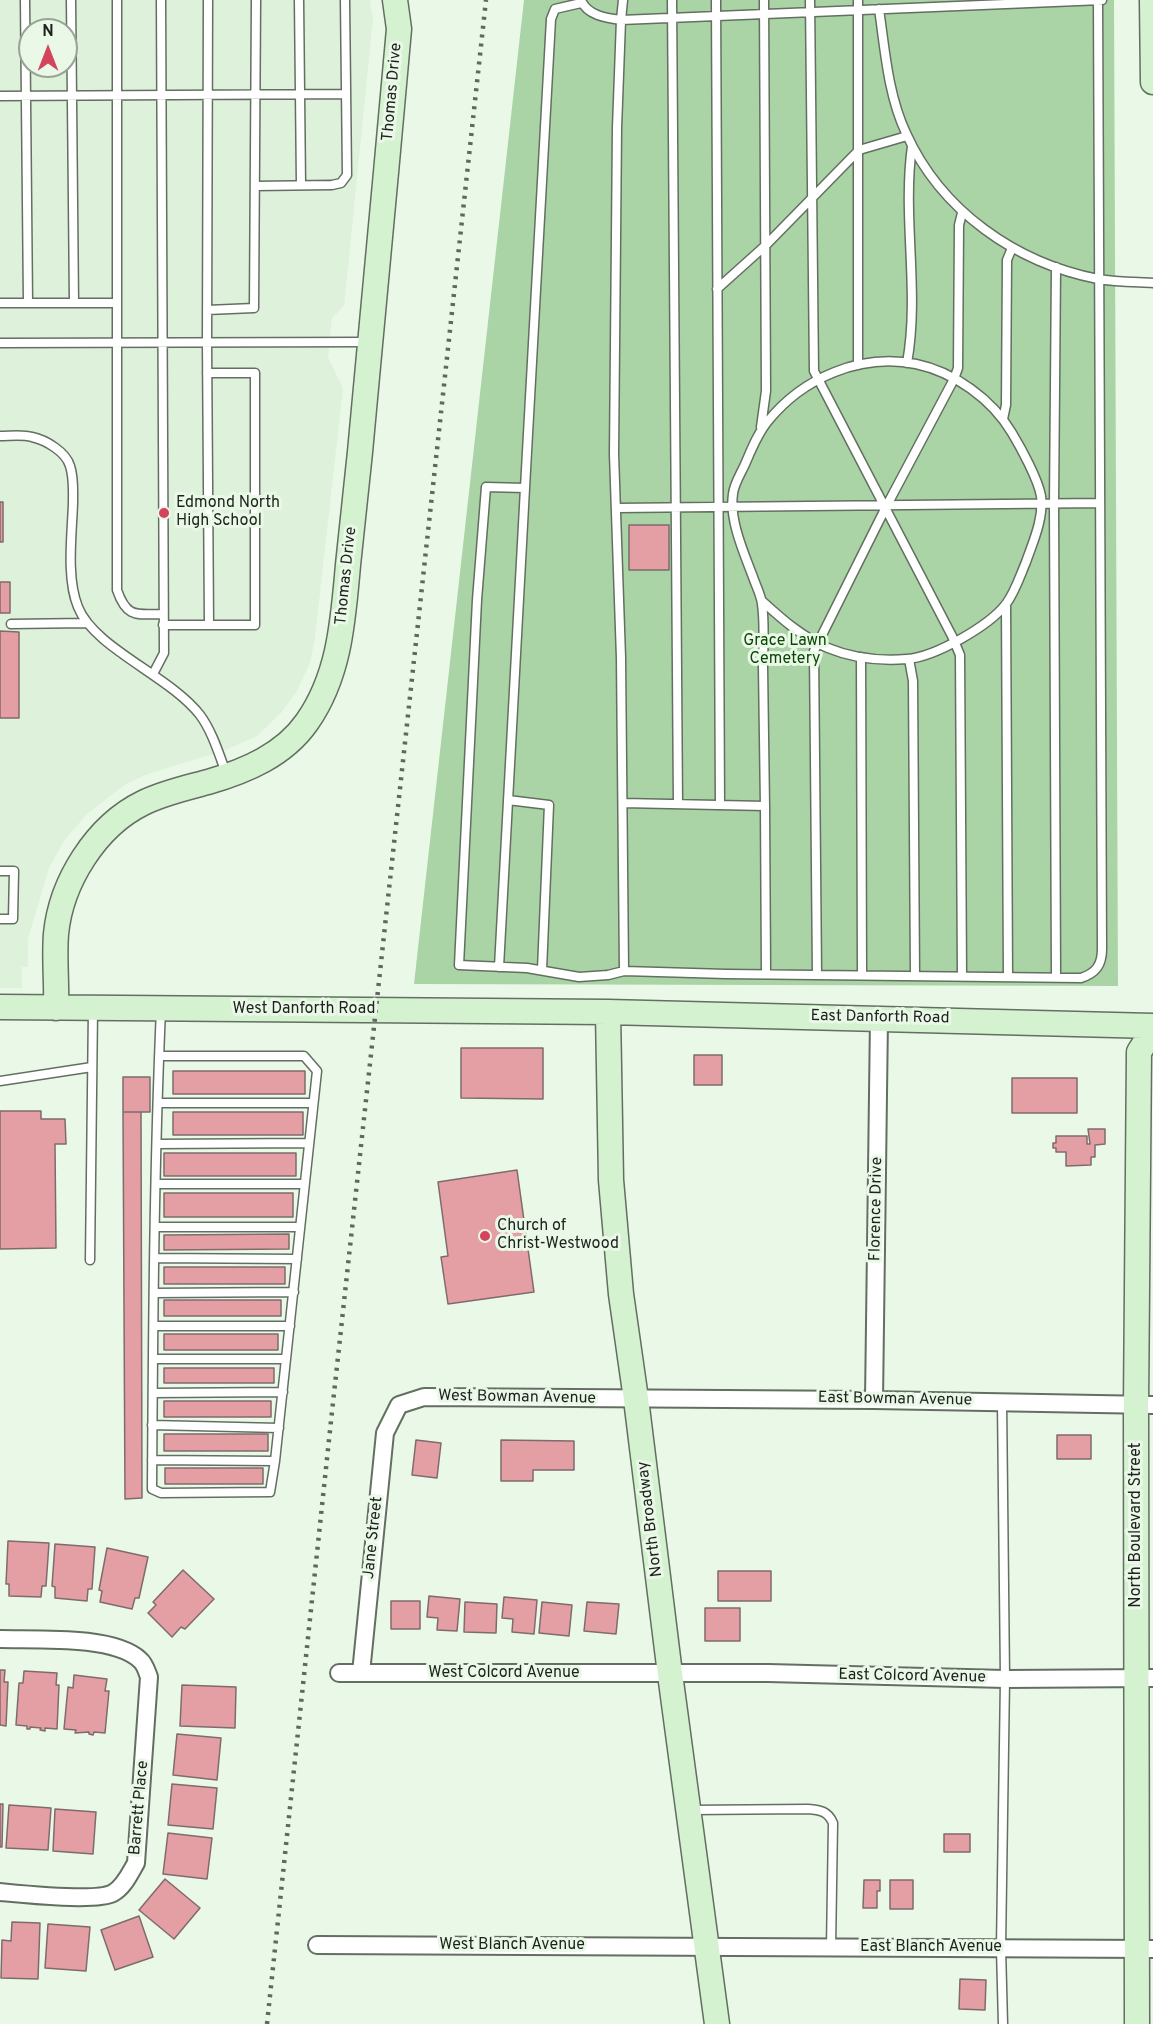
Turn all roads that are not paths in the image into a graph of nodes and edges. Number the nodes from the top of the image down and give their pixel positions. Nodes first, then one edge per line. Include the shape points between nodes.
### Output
1 (25, 0) edge
2 (70, 0) edge
3 (117, 0) edge
4 (161, 0) edge
5 (208, 0) edge
6 (256, 0) edge
7 (300, 0) edge
8 (345, 0) edge
9 (395, 0) edge
10 (623, 0) edge
11 (672, 0) edge
12 (716, 0) edge
13 (764, 0) edge
14 (810, 0) edge
15 (1100, 0) edge
16 (1152, 0) edge
17 (1050, 1) edge
18 (581, 2) edge
19 (1002, 2) edge
20 (954, 3) edge
21 (904, 4) edge
22 (858, 5) edge
23 (879, 9) junction
24 (810, 11) junction
25 (764, 13) junction
26 (716, 15) junction
27 (672, 18) junction
28 (621, 20) junction
29 (1153, 82) edge
30 (208, 94) junction
31 (255, 94) junction
32 (300, 94) junction
33 (346, 94) junction
34 (26, 95) junction
35 (72, 95) junction
36 (117, 95) junction
37 (162, 95) junction
38 (0, 96) edge
39 (907, 136) junction
40 (912, 146) junction
41 (859, 150) junction
42 (301, 185) junction
43 (255, 186) junction
44 (811, 199) junction
45 (962, 213) junction
46 (766, 245) junction
47 (1012, 248) junction
48 (1056, 267) junction
49 (1101, 279) junction
50 (1153, 283) edge
51 (717, 290) junction
52 (0, 303) edge
53 (28, 303) junction
54 (74, 303) junction
55 (117, 303) junction
56 (207, 310) junction
57 (207, 342) junction
58 (371, 342) junction
59 (0, 343) edge
60 (117, 343) junction
61 (163, 343) junction
62 (907, 363) junction
63 (858, 365) junction
64 (207, 373) junction
65 (954, 379) junction
66 (817, 380) junction
67 (1003, 419) junction
68 (760, 433) junction
69 (0, 435) edge
70 (525, 488) junction
71 (1100, 503) junction
72 (1041, 504) junction
73 (1054, 504) junction
74 (886, 507) junction
75 (617, 508) junction
76 (676, 508) junction
77 (718, 508) junction
78 (733, 508) junction
79 (762, 601) junction
80 (1006, 604) junction
81 (164, 614) junction
82 (87, 623) junction
83 (11, 624) dead end
84 (164, 625) junction
85 (209, 625) junction
86 (818, 643) junction
87 (954, 643) junction
88 (861, 657) junction
89 (909, 659) junction
90 (153, 674) junction
91 (228, 776) junction
92 (508, 800) junction
93 (623, 803) junction
94 (678, 804) junction
95 (720, 805) junction
96 (765, 806) junction
97 (0, 871) edge
98 (0, 919) edge
99 (500, 967) junction
100 (542, 970) junction
101 (624, 971) junction
102 (766, 974) junction
103 (817, 975) junction
104 (862, 975) junction
105 (915, 976) junction
106 (962, 976) junction
107 (1008, 977) junction
108 (1056, 977) junction
109 (0, 1007) edge
110 (56, 1008) junction
111 (93, 1008) junction
112 (161, 1009) junction
113 (608, 1012) junction
114 (879, 1018) junction
115 (1153, 1028) edge
116 (159, 1056) junction
117 (92, 1067) junction
118 (0, 1081) edge
119 (158, 1103) junction
120 (313, 1103) junction
121 (309, 1143) junction
122 (157, 1144) junction
123 (156, 1184) junction
124 (304, 1185) junction
125 (155, 1227) junction
126 (300, 1227) junction
127 (155, 1258) junction
128 (297, 1259) junction
129 (90, 1260) dead end
130 (294, 1292) junction
131 (154, 1293) junction
132 (154, 1326) junction
133 (290, 1326) junction
134 (153, 1359) junction
135 (286, 1359) junction
136 (283, 1392) junction
137 (153, 1393) junction
138 (636, 1399) junction
139 (874, 1400) junction
140 (1002, 1401) junction
141 (399, 1405) joint
142 (1145, 1405) edge
143 (153, 1425) junction
144 (279, 1428) junction
145 (152, 1460) junction
146 (275, 1461) junction
147 (1145, 1576) edge
148 (0, 1639) edge
149 (339, 1673) dead end
150 (361, 1673) junction
151 (670, 1674) junction
152 (1146, 1678) edge
153 (1005, 1679) junction
154 (688, 1810) junction
155 (0, 1892) edge
156 (317, 1945) dead end
157 (708, 1948) junction
158 (831, 1948) junction
159 (1001, 1948) junction
160 (1145, 1949) edge
161 (717, 2024) edge
162 (1003, 2024) edge
163 (1137, 2024) edge

1 - 34 lane
2 - 35 lane
3 - 36 lane
4 - 37 lane
5 - 30 lane
6 - 31 lane
7 - 32 lane
8 - 33 lane
9 - 58 main road, Thomas Drive via 399,29
10 - 28 lane
11 - 27 lane
12 - 26 lane
13 - 25 lane
14 - 24 lane
15 - 17 lane
15 - 49 lane
16 - 29 main road
17 - 19 lane
18 - 28 lane via 600,16
18 - 70 lane via 555,9 551,19
19 - 20 lane
20 - 21 lane
21 - 23 lane
22 - 23 lane
22 - 24 lane
22 - 41 lane
23 - 39 lane via 895,103
24 - 25 lane
24 - 44 lane
25 - 26 lane
25 - 46 lane
26 - 27 lane
26 - 51 lane
27 - 28 lane
27 - 76 lane
28 - 75 lane via 614,454
30 - 31 lane
30 - 37 lane
30 - 56 lane
31 - 32 lane
31 - 43 lane
32 - 33 lane
32 - 42 lane
33 - 42 lane via 347,175 341,183
34 - 35 lane
34 - 38 lane
34 - 53 lane
35 - 36 lane
35 - 54 lane
36 - 37 lane
36 - 55 lane
37 - 61 lane
39 - 40 lane
39 - 41 lane
40 - 45 lane
40 - 62 lane via 912,331
41 - 44 lane
41 - 63 lane
42 - 43 lane
43 - 56 lane via 254,309
44 - 46 lane
44 - 66 lane
45 - 47 lane
45 - 65 lane via 958,368
46 - 51 lane
46 - 68 lane via 766,391
47 - 48 lane
47 - 67 lane via 1007,260
48 - 49 lane
48 - 73 lane
49 - 50 lane
49 - 71 lane
51 - 77 lane
52 - 53 lane
53 - 54 lane
54 - 55 lane
55 - 60 lane
56 - 57 lane
57 - 58 lane
57 - 61 lane
57 - 64 lane
58 - 91 main road, Thomas Drive via 341,640 326,690 306,723 284,746 255,766
59 - 60 lane
60 - 61 lane
60 - 81 lane via 117,591 122,604 133,614
61 - 81 lane
62 - 63 lane
62 - 65 lane
63 - 66 lane
64 - 85 lane
64 - 85 lane via 255,373 255,625
65 - 67 lane via 992,406
65 - 74 lane
66 - 68 lane via 784,404
66 - 74 lane
67 - 72 lane via 1019,444 1040,491
68 - 78 lane via 733,492
69 - 82 lane via 45,441 70,464 72,582 77,606
70 - 92 lane
70 - 99 lane via 486,487 468,765 459,965
71 - 73 lane
71 - 108 lane via 1102,958 1089,975
72 - 73 lane
72 - 74 lane
72 - 80 lane via 1029,554
73 - 108 lane
74 - 78 lane
74 - 86 lane
74 - 87 lane
75 - 76 lane
75 - 93 lane
76 - 77 lane
76 - 94 lane
77 - 78 lane
77 - 95 lane
78 - 79 lane
79 - 86 lane via 803,636
79 - 96 lane
80 - 87 lane via 994,617
80 - 107 lane
81 - 84 lane
82 - 83 lane
82 - 90 lane via 95,633
84 - 85 lane
84 - 90 lane via 164,653
86 - 88 lane
86 - 103 lane via 814,651
87 - 89 lane
87 - 106 lane via 960,655
88 - 89 lane
88 - 104 lane
89 - 105 lane via 913,681
90 - 91 lane via 200,715
91 - 110 main road, Thomas Drive via 143,802 118,818 98,838 78,865 56,933
92 - 99 lane
92 - 100 lane via 549,805
93 - 94 lane
93 - 101 lane
94 - 95 lane
95 - 96 lane
96 - 102 lane
97 - 98 lane via 14,871 13,919
99 - 100 lane
100 - 101 lane via 579,976
101 - 102 lane
102 - 103 lane
103 - 104 lane
104 - 105 lane
105 - 106 lane
106 - 107 lane
107 - 108 lane
109 - 110 main road, West Danforth Road
110 - 111 main road, West Danforth Road
111 - 112 main road, West Danforth Road
111 - 117 lane
112 - 113 main road, West Danforth Road
112 - 116 lane
113 - 114 main road, East Danforth Road
113 - 138 main road, North Broadway via 611,1180
114 - 115 main road, East Danforth Road
114 - 139 street, Florence Drive
115 - 142 main road, North Boulevard Street via 1139,1052
116 - 119 lane
116 - 120 lane via 304,1056 317,1071
117 - 118 lane
117 - 129 lane
119 - 120 lane
119 - 122 lane
120 - 121 lane
121 - 122 lane
121 - 124 lane
122 - 123 lane
123 - 124 lane
123 - 125 lane
124 - 126 lane
125 - 126 lane
125 - 127 lane
126 - 128 lane
127 - 128 lane
127 - 131 lane
128 - 130 lane
130 - 131 lane
130 - 133 lane
131 - 132 lane
132 - 133 lane
132 - 134 lane
133 - 135 lane
134 - 135 lane
134 - 137 lane
135 - 136 lane
136 - 137 lane
136 - 144 lane
137 - 143 lane
138 - 139 street, East Bowman Avenue
138 - 141 street, West Bowman Avenue via 423,1397
138 - 151 main road, North Broadway
139 - 140 street, East Bowman Avenue
140 - 142 street, East Bowman Avenue
140 - 153 lane
141 - 150 street, Jane Street via 385,1433
142 - 147 main road, North Boulevard Street
143 - 144 lane
143 - 145 lane
144 - 146 lane
145 - 146 lane
145 - 146 lane via 152,1489 161,1493 270,1492
147 - 152 main road, North Boulevard Street
148 - 155 street, Barrett Place via 90,1642 124,1650 142,1661 149,1677 136,1863 124,1882 113,1894 70,1898
149 - 150 street, West Colcord Avenue
150 - 151 street, West Colcord Avenue
151 - 153 street, East Colcord Avenue
151 - 154 main road, North Broadway
152 - 153 street, East Colcord Avenue
152 - 160 main road, North Boulevard Street
153 - 159 lane
154 - 157 main road, North Broadway
154 - 158 lane via 789,1809 823,1811 830,1817
156 - 157 street, West Blanch Avenue
157 - 158 street, East Blanch Avenue
157 - 161 main road, North Broadway
158 - 159 street, East Blanch Avenue
159 - 160 street, East Blanch Avenue
159 - 162 lane
160 - 163 main road, North Boulevard Street

